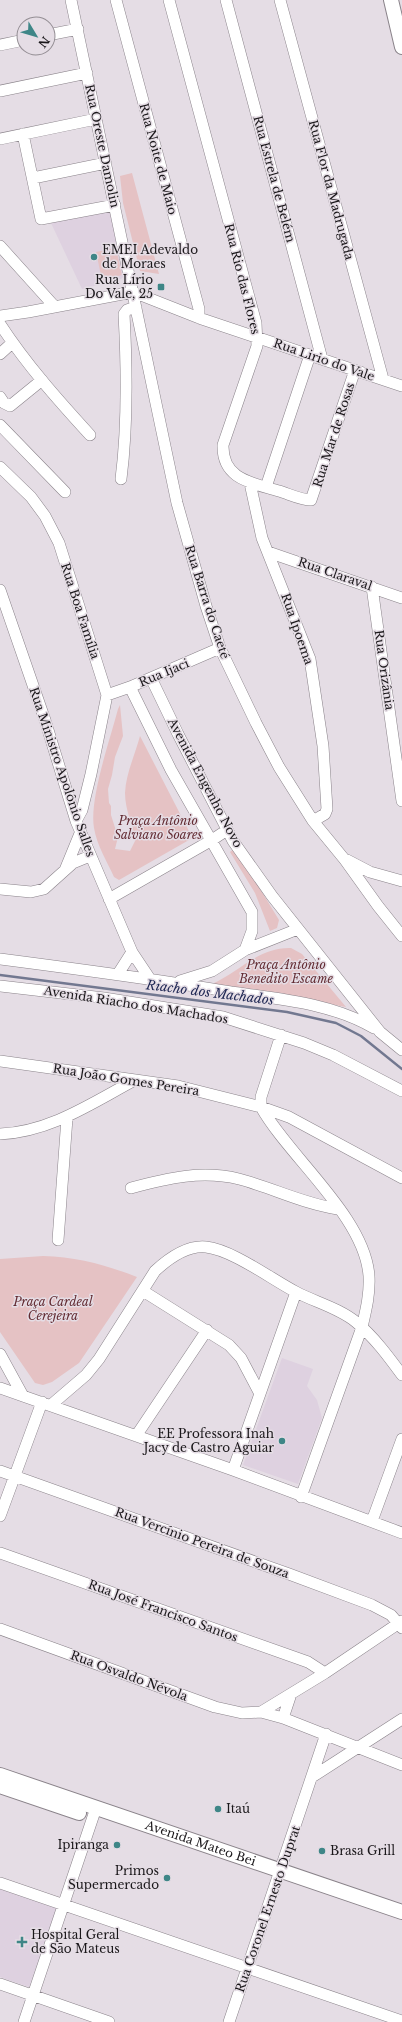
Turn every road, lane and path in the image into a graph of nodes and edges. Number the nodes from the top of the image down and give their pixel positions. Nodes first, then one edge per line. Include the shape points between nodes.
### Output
1 (71, 0) edge
2 (116, 0) edge
3 (169, 0) edge
4 (226, 0) edge
5 (280, 0) edge
6 (391, 0) edge
7 (78, 29) junction
8 (56, 33) edge
9 (16, 42) edge
10 (0, 45) edge
11 (402, 47) edge
12 (87, 73) junction
13 (0, 91) edge
14 (96, 119) junction
15 (23, 134) junction
16 (0, 139) edge
17 (106, 163) junction
18 (33, 178) junction
19 (115, 205) junction
20 (0, 247) edge
21 (133, 292) junction
22 (54, 307) junction
23 (136, 307) junction
24 (0, 316) edge
25 (199, 318) junction
26 (0, 324) edge
27 (258, 337) junction
28 (12, 343) junction
29 (0, 354) edge
30 (310, 355) junction
31 (322, 358) junction
32 (355, 370) junction
33 (383, 379) junction
34 (42, 380) junction
35 (402, 386) edge
36 (0, 397) edge
37 (0, 425) edge
38 (90, 435) dead end
39 (0, 467) edge
40 (121, 479) dead end
41 (250, 482) junction
42 (266, 487) junction
43 (65, 492) dead end
44 (311, 500) joint
45 (268, 552) junction
46 (372, 587) junction
47 (0, 590) edge
48 (402, 598) edge
49 (220, 648) junction
50 (151, 678) junction
51 (130, 687) junction
52 (107, 695) junction
53 (91, 774) junction
54 (69, 798) junction
55 (402, 801) edge
56 (313, 821) junction
57 (78, 826) junction
58 (227, 830) junction
59 (212, 840) junction
60 (90, 856) junction
61 (345, 860) junction
62 (65, 870) junction
63 (370, 872) junction
64 (359, 879) junction
65 (402, 881) edge
66 (0, 889) edge
67 (109, 899) junction
68 (298, 929) junction
69 (402, 936) edge
70 (246, 950) junction
71 (132, 952) junction
72 (0, 959) edge
73 (118, 974) junction
74 (150, 979) junction
75 (173, 982) junction
76 (0, 986) edge
77 (380, 1032) junction
78 (281, 1035) junction
79 (402, 1050) edge
80 (0, 1061) edge
81 (135, 1080) junction
82 (402, 1091) edge
83 (261, 1107) junction
84 (67, 1118) junction
85 (0, 1134) edge
86 (402, 1178) edge
87 (131, 1188) dead end
88 (338, 1209) junction
89 (58, 1240) dead end
90 (143, 1292) junction
91 (296, 1292) junction
92 (362, 1327) junction
93 (207, 1330) junction
94 (0, 1354) edge
95 (402, 1374) edge
96 (0, 1388) edge
97 (260, 1394) junction
98 (23, 1396) junction
99 (47, 1404) junction
100 (136, 1436) junction
101 (402, 1439) edge
102 (233, 1470) junction
103 (0, 1471) edge
104 (16, 1476) junction
105 (300, 1497) junction
106 (0, 1516) edge
107 (372, 1521) junction
108 (402, 1533) edge
109 (0, 1553) edge
110 (401, 1624) edge
111 (0, 1629) edge
112 (325, 1673) junction
113 (290, 1694) junction
114 (261, 1712) junction
115 (283, 1718) junction
116 (402, 1719) edge
117 (326, 1734) junction
118 (358, 1748) junction
119 (402, 1765) edge
120 (0, 1775) edge
121 (312, 1777) junction
122 (0, 1786) edge
123 (94, 1813) junction
124 (280, 1874) junction
125 (0, 1884) edge
126 (64, 1906) junction
127 (402, 1912) edge
128 (402, 1922) edge
129 (248, 1969) junction
130 (0, 1984) edge
131 (32, 1994) junction
132 (402, 2021) edge
133 (24, 2022) edge
134 (109, 2022) edge
135 (229, 2022) edge

1 - 7 street, Rua Oreste Damolin
2 - 25 street, Rua Noite de Maio via 199,309
3 - 27 street, Rua Rio das Flores
4 - 31 street, Rua Estrela de Belém
5 - 33 street, Rua Flor da Madrugada
6 - 11 main road
7 - 8 street
7 - 12 street, Rua Oreste Damolin
9 - 10 street
12 - 13 street
12 - 14 street, Rua Oreste Damolin
14 - 15 street
14 - 17 street, Rua Oreste Damolin
15 - 16 street
15 - 18 street
17 - 18 street
17 - 19 street, Rua Oreste Damolin
18 - 19 street via 42,219
19 - 21 street, Rua Oreste Damolin
20 - 22 street
21 - 22 street
21 - 23 street, Rua Barra do Caeté
21 - 25 street, Rua Lirio do Vale
22 - 24 street
23 - 40 street via 124,314 126,399
23 - 49 street, Rua Barra do Caeté via 177,503
25 - 27 street, Rua Lirio do Vale
26 - 28 street
27 - 30 street, Rua Lirio do Vale
27 - 41 street, Rua Rio das Flores via 223,445 226,464 236,475
28 - 29 street
28 - 34 street
30 - 31 street, Rua Lirio do Vale
30 - 42 street
31 - 32 street, Rua Lirio do Vale
32 - 33 street, Rua Lirio do Vale
32 - 44 street, Rua Mar de Rosas
33 - 35 street, Rua Lirio do Vale
34 - 36 street via 10,406
34 - 38 street
37 - 43 street
39 - 52 street, Rua Boa Família via 31,497 45,516 59,543
41 - 42 street, Rua Rio das Flores
41 - 45 street, Rua Ipoema via 262,538
42 - 44 street, Rua Rio das Flores
45 - 46 street, Rua Claraval
45 - 56 street, Rua Ipoema via 310,659 323,746 327,809 325,814
46 - 48 street, Rua Claraval
46 - 55 street, Rua Orizânia
47 - 54 street, Rua Ministro Apolônio Salles
49 - 50 street, Rua Ijaci
49 - 56 street, Rua Barra do Caeté via 279,767
50 - 51 street, Rua Ijaci
50 - 58 street, Avenida Engenho Novo
51 - 52 street, Rua Ijaci
51 - 59 street, Avenida Engenho Novo via 171,770
52 - 53 street, Rua Boa Família
53 - 54 street, Rua Boa Família via 80,792
53 - 57 street, Rua Boa Família
54 - 57 street, Rua Ministro Apolônio Salles
56 - 61 street, Rua Barra do Caeté
57 - 60 street, Rua Ministro Apolônio Salles
57 - 62 street, Rua Boa Família
58 - 59 street
58 - 68 street, Avenida Engenho Novo
59 - 67 street
59 - 70 street, Avenida Engenho Novo via 252,912 252,932
60 - 62 street via 78,860
60 - 67 street, Rua Ministro Apolônio Salles
61 - 63 street
61 - 64 street, Rua Barra do Caeté
62 - 66 street via 50,885 38,891
63 - 64 street
63 - 65 street
64 - 69 street, Rua Barra do Caeté
67 - 71 street, Rua Ministro Apolônio Salles
68 - 70 street
68 - 77 street, Avenida Engenho Novo
70 - 75 street via 212,971
71 - 73 street
71 - 74 street, Rua Ministro Apolônio Salles
72 - 73 street
73 - 74 street
74 - 75 street
75 - 77 street via 306,1004 358,1019
76 - 78 street, Avenida Riacho dos Machados via 104,998 223,1017
77 - 79 street, Avenida Engenho Novo
78 - 82 street, Avenida Riacho dos Machados via 333,1055
78 - 83 street via 262,1092
80 - 81 street, Rua João Gomes Pereira
81 - 83 street, Rua João Gomes Pereira via 178,1086
81 - 84 street
83 - 86 street, Rua João Gomes Pereira via 289,1117
83 - 88 street
84 - 85 street via 15,1134
84 - 89 street
87 - 88 street via 184,1175 225,1177 240,1179 318,1206
88 - 92 street via 356,1235 365,1254 369,1275 367,1309
90 - 91 street via 155,1271 167,1260 180,1253 206,1247 220,1250
90 - 93 street
90 - 99 street via 86,1375
91 - 92 street via 345,1315
91 - 97 street
92 - 95 street
92 - 105 street
93 - 97 street via 229,1345 241,1358
93 - 100 street
94 - 98 street
96 - 98 street
97 - 102 street
98 - 99 street
99 - 100 street
99 - 104 street
100 - 102 street
101 - 107 street
102 - 105 street
103 - 104 street, Rua Vercínio Pereira de Souza
104 - 106 street
104 - 110 street, Rua Vercínio Pereira de Souza via 372,1605 391,1614
105 - 107 street
107 - 108 street
109 - 112 street, Rua José Francisco Santos via 308,1662
110 - 112 street
111 - 114 street, Rua Osvaldo Névola via 215,1707 242,1713
112 - 113 street
113 - 114 street
113 - 115 street
114 - 115 street
115 - 117 street
116 - 118 street
117 - 118 street
117 - 121 street, Rua Coronel Ernesto Duprat
118 - 119 street
118 - 121 street
120 - 123 main road, Avenida Mateo Bei
121 - 124 street, Rua Coronel Ernesto Duprat
122 - 123 main road, Avenida Mateo Bei
123 - 124 main road, Avenida Mateo Bei
123 - 126 street
124 - 127 main road, Avenida Mateo Bei
124 - 128 main road, Avenida Mateo Bei
124 - 129 street, Rua Coronel Ernesto Duprat
125 - 126 street
126 - 129 street
126 - 131 street
129 - 132 street
129 - 135 street, Rua Coronel Ernesto Duprat
130 - 131 street
131 - 133 street
131 - 134 street

